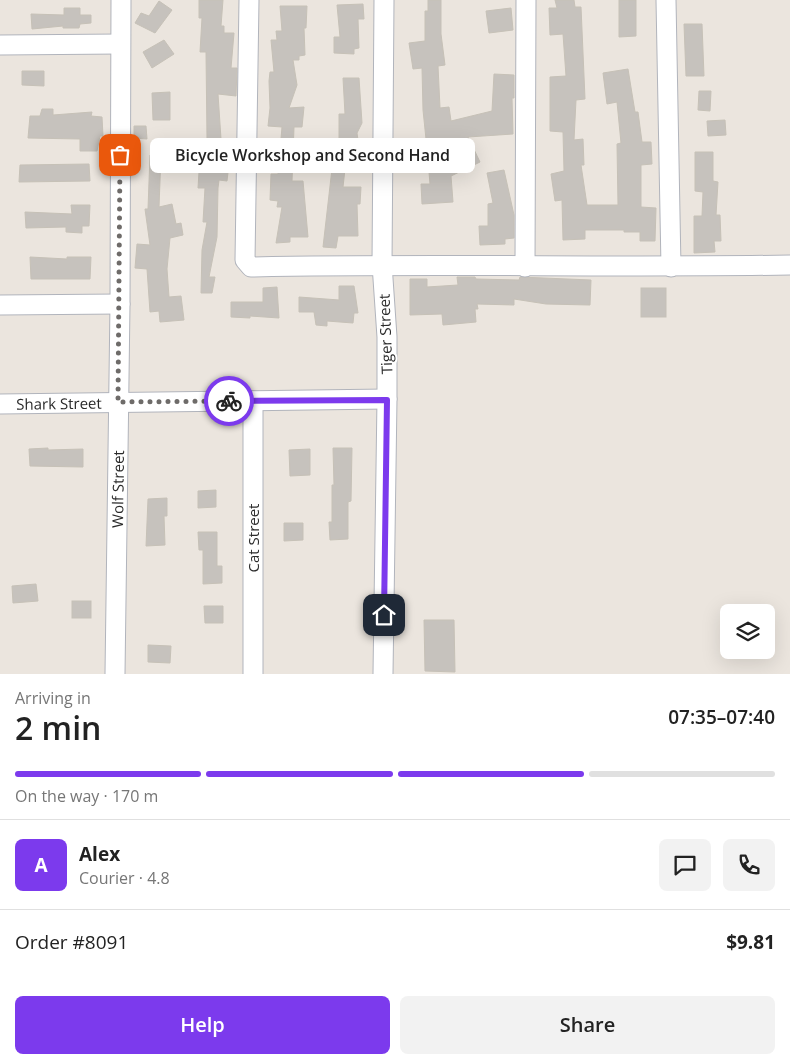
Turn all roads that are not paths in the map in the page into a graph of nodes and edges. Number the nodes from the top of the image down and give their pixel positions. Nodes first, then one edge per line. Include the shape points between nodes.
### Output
1 (120, 0) edge
2 (249, 0) edge
3 (384, 0) edge
4 (526, 0) edge
5 (666, 0) edge
6 (120, 44) junction
7 (0, 46) edge
8 (382, 264) junction
9 (790, 265) edge
10 (525, 267) junction
11 (671, 267) junction
12 (120, 304) junction
13 (0, 305) edge
14 (387, 400) junction
15 (252, 401) junction
16 (118, 402) junction
17 (0, 404) edge
18 (115, 674) edge
19 (253, 674) edge
20 (383, 674) edge

1 - 6 street, Wolf Street
2 - 8 street via 245,260 251,267
3 - 8 street, Tiger Street
4 - 10 street
5 - 11 street
6 - 7 street
6 - 12 street, Wolf Street
8 - 10 street
8 - 14 street, Tiger Street
9 - 11 street
10 - 11 street
12 - 13 street
12 - 16 street, Wolf Street
14 - 15 street, Shark Street
14 - 20 street, Tiger Street
15 - 16 street, Shark Street
15 - 19 street, Cat Street
16 - 17 street, Shark Street
16 - 18 street, Wolf Street

